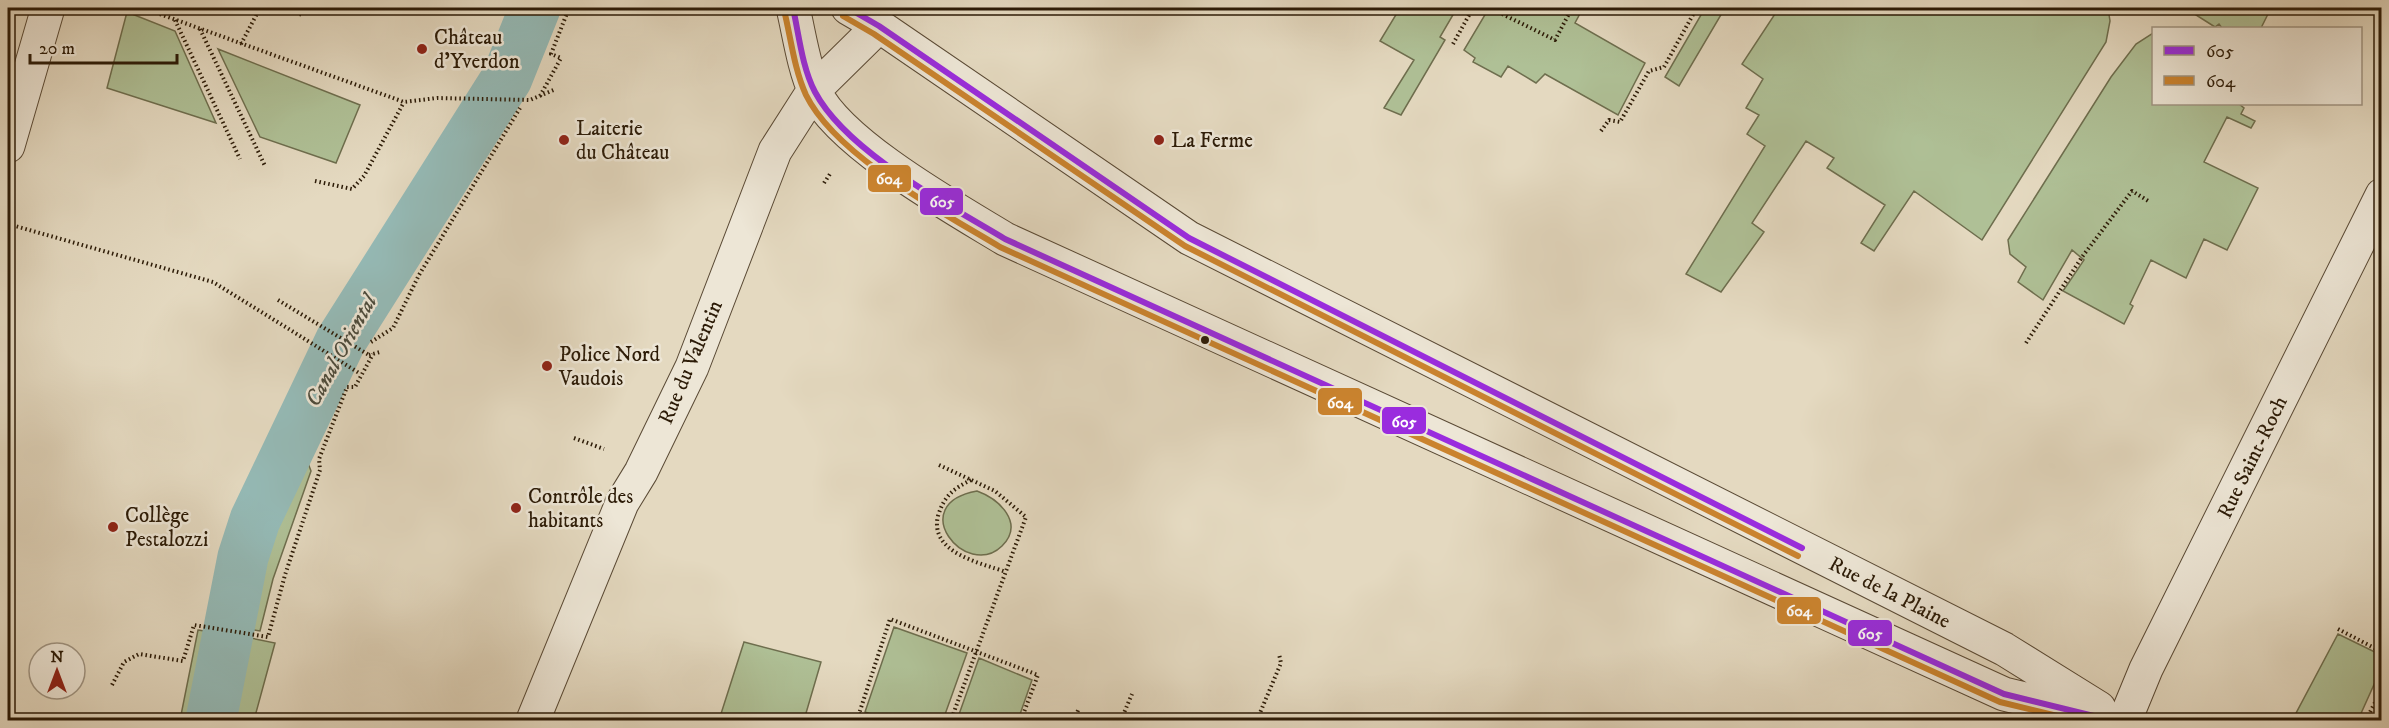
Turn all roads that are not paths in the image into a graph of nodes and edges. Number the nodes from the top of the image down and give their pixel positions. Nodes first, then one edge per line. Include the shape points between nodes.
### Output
1 (48, 8) edge
2 (793, 8) edge
3 (848, 8) edge
4 (879, 26) junction
5 (814, 90) junction
6 (8, 147) edge
7 (2382, 195) edge
8 (533, 720) edge
9 (2110, 720) edge
10 (2118, 720) edge
11 (2125, 720) edge

1 - 6 street
2 - 5 street, Rue de la Plaine
3 - 4 street, Rue de la Plaine
4 - 5 street, Rue du Valentin
4 - 10 street, Rue de la Plaine via 1189,238 2004,649
5 - 8 street, Rue du Valentin via 775,151 692,367 622,503
5 - 9 street, Rue de la Plaine via 854,139 1005,239 2004,694
7 - 11 street, Rue Saint-Roch via 2152,658

